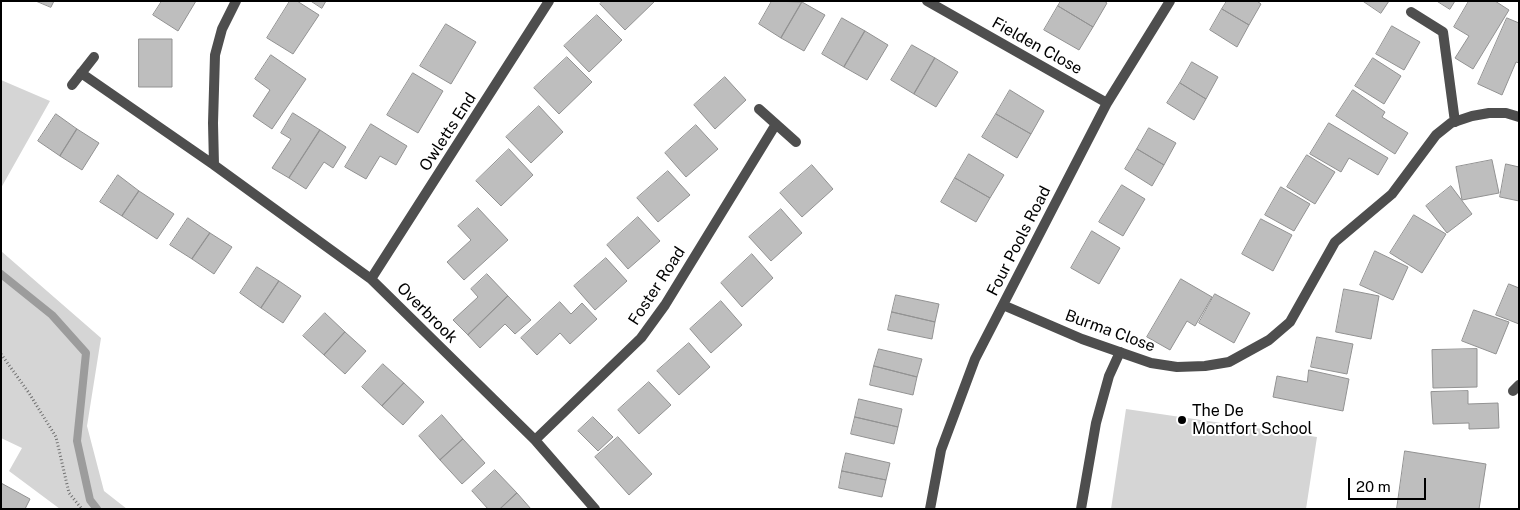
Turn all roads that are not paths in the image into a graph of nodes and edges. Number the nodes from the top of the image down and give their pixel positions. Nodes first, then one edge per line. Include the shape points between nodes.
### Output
1 (236, 1) edge
2 (550, 1) edge
3 (926, 1) edge
4 (1170, 1) edge
5 (1411, 12) dead end
6 (94, 57) dead end
7 (81, 73) junction
8 (72, 85) dead end
9 (1107, 103) junction
10 (759, 109) dead end
11 (1519, 117) edge
12 (1456, 122) junction
13 (776, 124) junction
14 (796, 142) dead end
15 (214, 165) junction
16 (372, 279) junction
17 (1003, 305) junction
18 (1120, 352) junction
19 (534, 440) junction
20 (595, 509) edge
21 (930, 509) edge
22 (1082, 509) edge

1 - 15 street via 222,29 215,55
2 - 16 street, Owletts End
3 - 9 street, Fielden Close
4 - 9 street, Four Pools Road
5 - 12 street via 1443,32
6 - 7 street
7 - 8 street
7 - 15 street, Overbrook
9 - 17 street, Four Pools Road
10 - 13 street
11 - 12 street, Burma Close via 1489,113
12 - 18 street, Burma Close via 1436,135 1392,194 1335,242 1290,322 1269,340 1229,362 1205,366 1177,367 1151,363
13 - 14 street
13 - 19 street, Foster Road via 670,297 641,338
15 - 16 street, Overbrook
16 - 19 street, Overbrook
17 - 18 street, Burma Close
17 - 21 street, Four Pools Road via 976,359 941,450
18 - 22 street via 1109,376 1096,423
19 - 20 street, Overbrook

